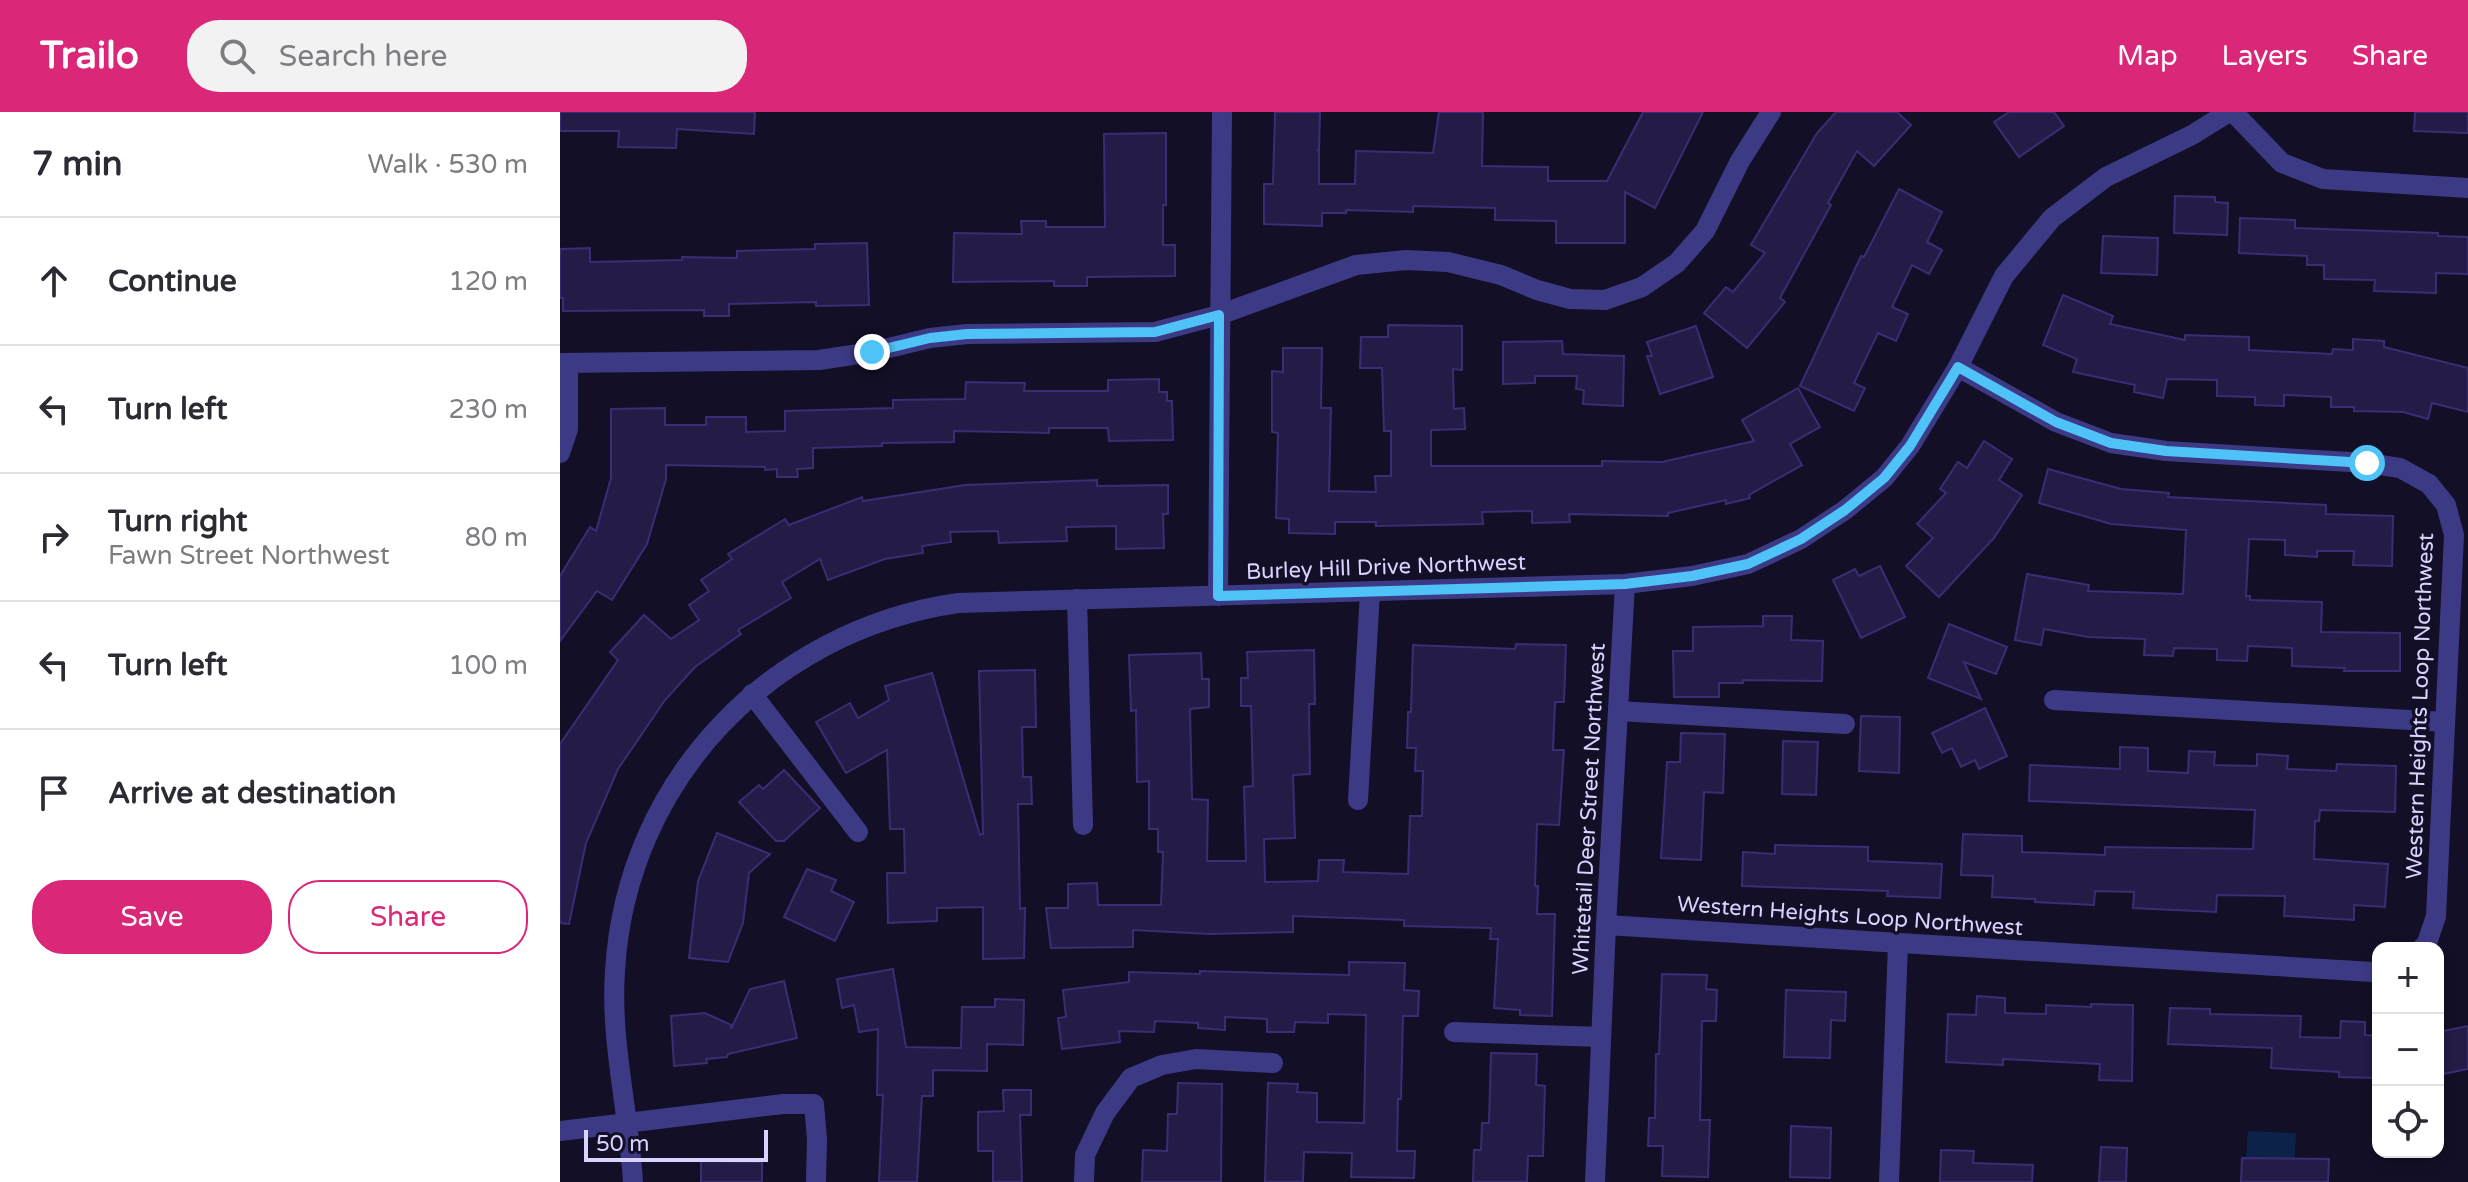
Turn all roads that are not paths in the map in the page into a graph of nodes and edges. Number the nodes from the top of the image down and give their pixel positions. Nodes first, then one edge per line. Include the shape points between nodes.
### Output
1 (1222, 112) edge
2 (1771, 112) edge
3 (2231, 112) edge
4 (2468, 188) edge
5 (1219, 315) junction
6 (564, 363) edge
7 (1958, 367) junction
8 (560, 453) edge
9 (1625, 584) junction
10 (1370, 592) junction
11 (1218, 596) junction
12 (1077, 599) junction
13 (752, 694) junction
14 (2054, 700) dead end
15 (1618, 711) junction
16 (2445, 722) junction
17 (1845, 724) dead end
18 (1358, 800) dead end
19 (1083, 825) dead end
20 (858, 832) dead end
21 (1606, 925) junction
22 (2427, 942) edge
23 (1898, 944) junction
24 (2372, 972) edge
25 (1454, 1032) dead end
26 (1601, 1037) junction
27 (1273, 1063) dead end
28 (627, 1123) junction
29 (560, 1131) edge
30 (633, 1182) edge
31 (816, 1182) edge
32 (1084, 1182) edge
33 (1595, 1182) edge
34 (1889, 1182) edge

1 - 5 street
2 - 5 street via 1705,231 1677,263 1642,287 1605,300 1570,299 1448,262 1406,260 1356,265
3 - 4 street via 2282,163 2323,179
3 - 7 street, Burley Hill Drive Northwest via 2106,177 2052,218 2004,276
5 - 6 street via 1155,332 967,334 819,360
5 - 11 street
6 - 8 street via 568,429
7 - 9 street, Burley Hill Drive Northwest via 1884,478 1834,518 1748,564
7 - 16 street, Western Heights Loop Northwest via 2056,422 2111,443 2367,463 2400,468 2429,484 2446,505 2454,535
9 - 10 street, Burley Hill Drive Northwest
9 - 15 street, Whitetail Deer Street Northwest
10 - 11 street, Burley Hill Drive Northwest
10 - 18 street
11 - 12 street, Burley Hill Drive Northwest
12 - 13 street, Burley Hill Drive Northwest via 920,608 821,648
12 - 19 street
13 - 20 street
13 - 28 street, Burley Hill Drive Northwest via 714,731 672,788 646,837 625,898 614,973
14 - 16 street
15 - 17 street
15 - 21 street, Whitetail Deer Street Northwest
16 - 22 street, Western Heights Loop Northwest via 2436,916
21 - 23 street, Western Heights Loop Northwest
21 - 26 street, Whitetail Deer Street Northwest
23 - 24 street, Western Heights Loop Northwest
23 - 34 street
25 - 26 street
26 - 33 street, Whitetail Deer Street Northwest
27 - 32 street via 1196,1059 1131,1078 1105,1113 1085,1155
28 - 29 street
28 - 30 street, Burley Hill Drive Northwest
28 - 31 street via 814,1104

